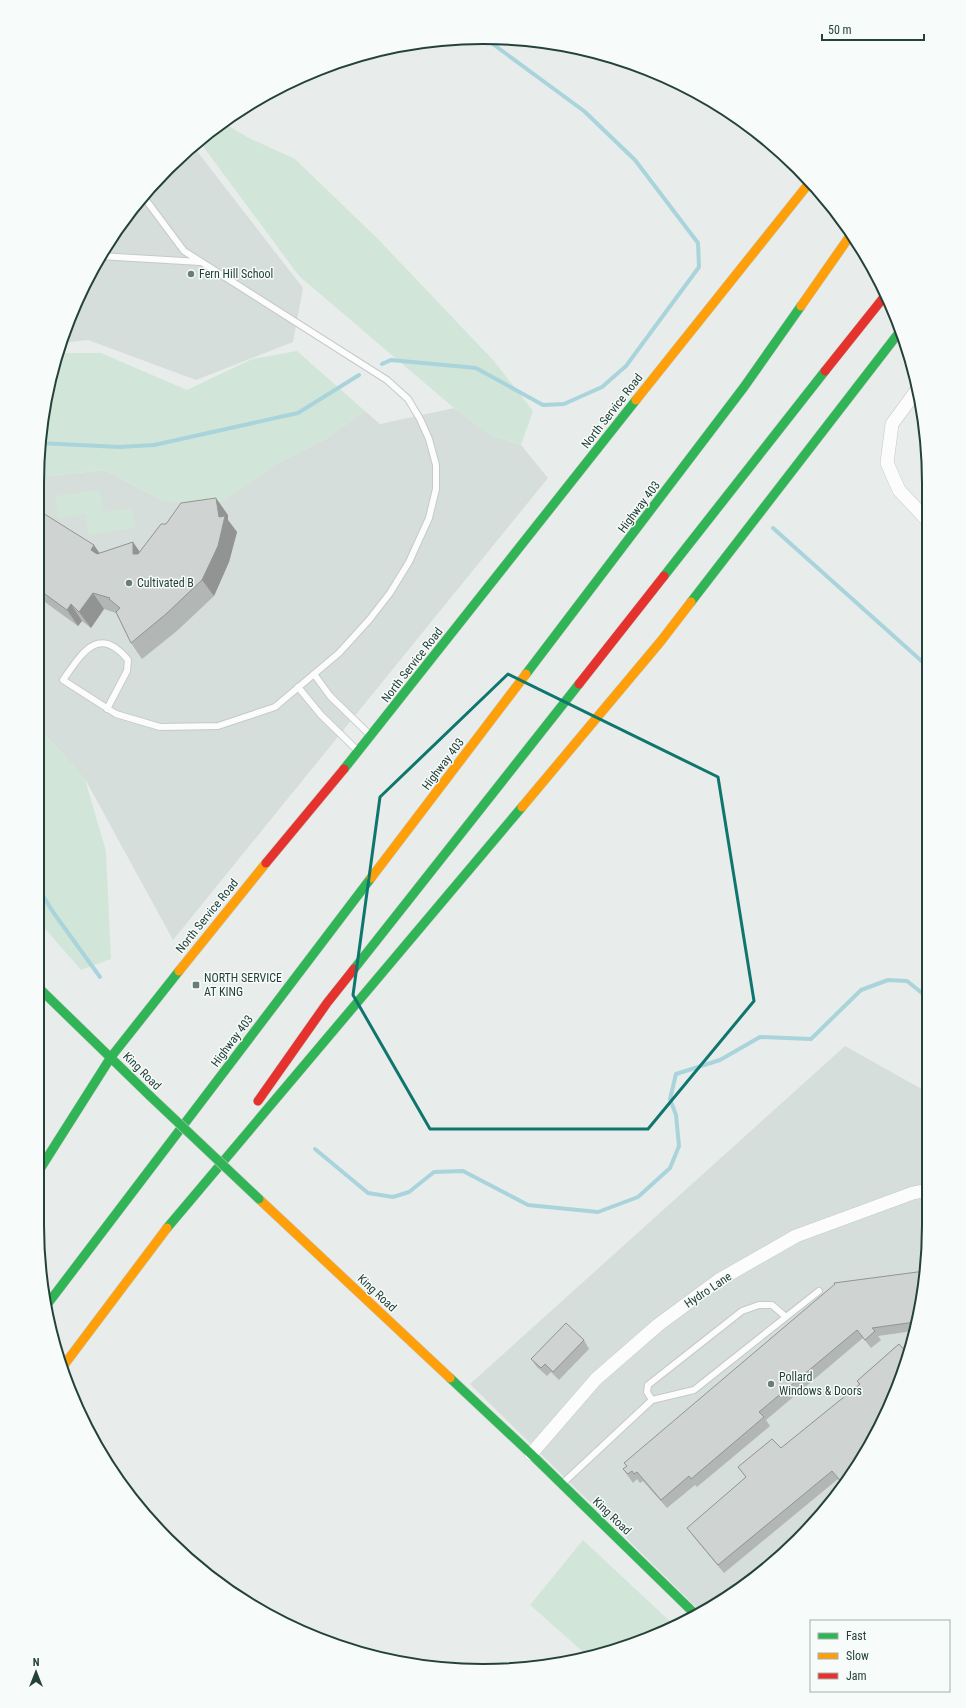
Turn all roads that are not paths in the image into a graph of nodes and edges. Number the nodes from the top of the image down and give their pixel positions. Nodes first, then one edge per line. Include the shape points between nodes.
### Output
1 (806, 187) edge
2 (147, 201) edge
3 (848, 238) edge
4 (851, 243) edge
5 (107, 256) edge
6 (201, 262) junction
7 (812, 289) junction
8 (882, 300) edge
9 (897, 336) edge
10 (913, 395) edge
11 (922, 515) edge
12 (314, 674) junction
13 (298, 687) junction
14 (107, 709) junction
15 (371, 736) junction
16 (358, 752) junction
17 (44, 993) edge
18 (111, 1057) junction
19 (254, 1106) dead end
20 (241, 1126) dead end
21 (44, 1163) edge
22 (922, 1191) edge
23 (182, 1210) junction
24 (820, 1291) dead end
25 (50, 1300) edge
26 (786, 1317) junction
27 (66, 1362) edge
28 (652, 1400) junction
29 (531, 1454) junction
30 (562, 1484) junction
31 (692, 1611) edge

1 - 15 main road, North Service Road
2 - 6 lane via 184,251
3 - 7 main road, Highway 403
4 - 7 main road
5 - 6 lane
6 - 12 lane via 387,380 408,399 429,439 436,465 436,489 429,518 409,562 369,620 339,653
7 - 25 main road, Highway 403 via 744,388
8 - 19 main road via 332,996
9 - 23 main road via 661,641
10 - 11 street via 892,424 887,463 899,490
12 - 13 lane
12 - 15 lane via 330,696
13 - 14 lane via 275,707 218,726 160,727
13 - 16 lane via 321,715
14 - 14 lane via 127,671 128,660 121,652 103,643 88,647 63,680
15 - 16 main road, North Service Road
16 - 18 main road, North Service Road via 242,892
17 - 18 main road, King Road
18 - 21 main road, North Service Road
18 - 29 main road, King Road, bridge
20 - 23 main road
22 - 29 street, Hydro Lane via 796,1236 719,1280 658,1325 596,1379
23 - 27 main road
24 - 26 lane
26 - 28 lane via 694,1390
26 - 28 lane via 772,1305 759,1305 742,1311 648,1385 647,1392
28 - 30 lane
29 - 30 main road, King Road
30 - 31 main road, King Road

